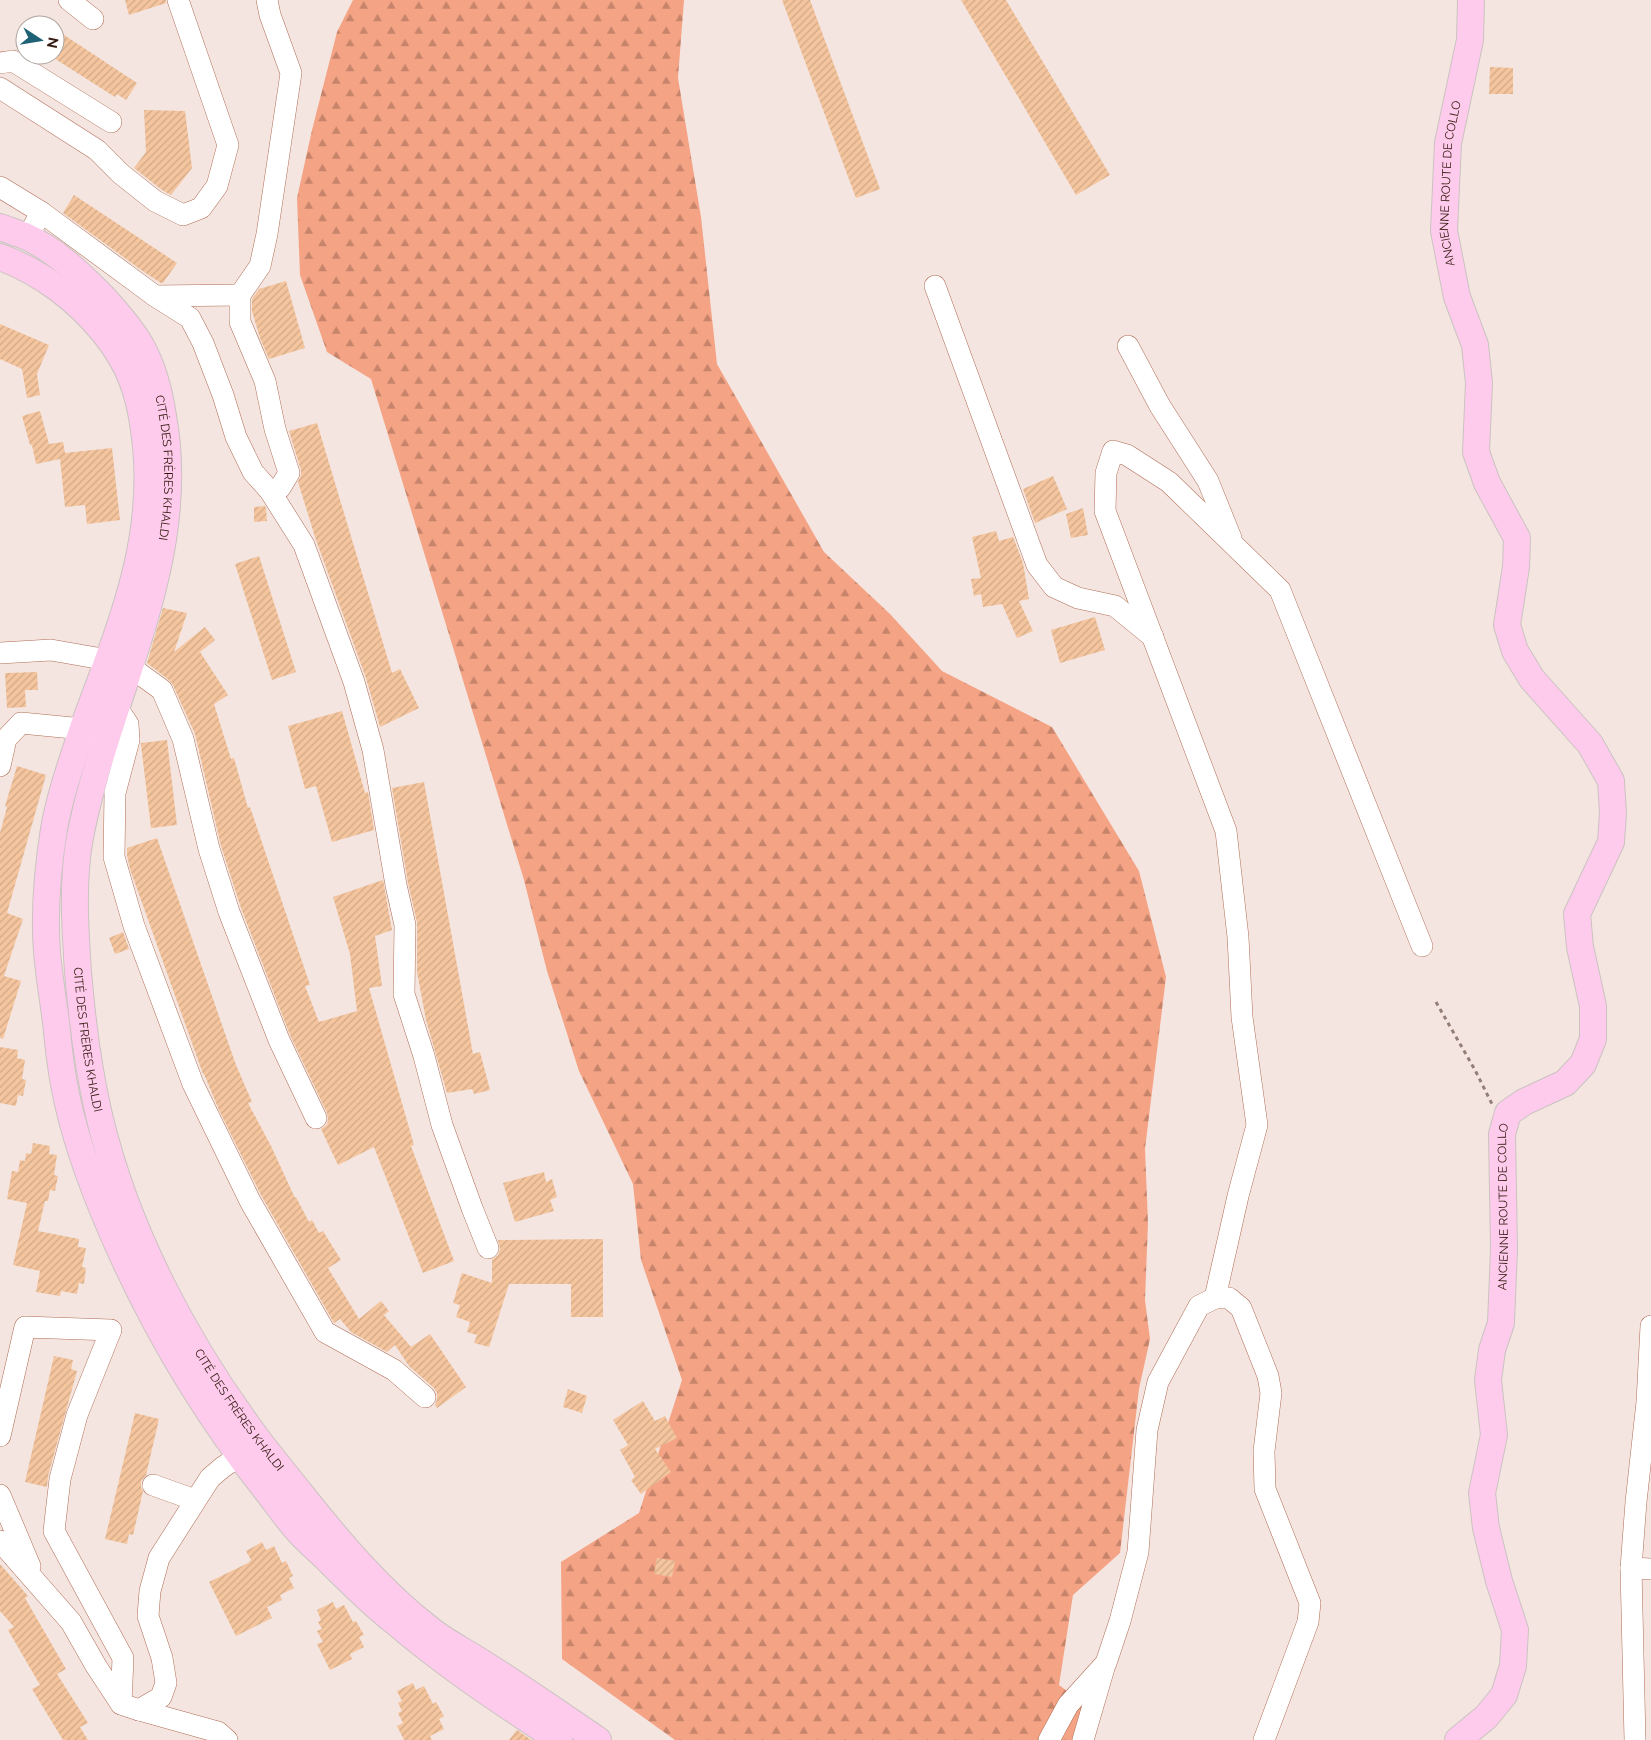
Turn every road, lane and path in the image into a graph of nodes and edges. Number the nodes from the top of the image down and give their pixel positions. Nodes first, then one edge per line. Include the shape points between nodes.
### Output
1 (69, 0) edge
2 (178, 0) edge
3 (267, 0) edge
4 (1471, 0) edge
5 (93, 19) dead end
6 (0, 63) edge
7 (0, 88) edge
8 (110, 122) dead end
9 (0, 187) edge
10 (41, 212) junction
11 (0, 227) edge
12 (28, 237) junction
13 (0, 257) edge
14 (935, 286) dead end
15 (240, 295) junction
16 (155, 296) junction
17 (1128, 346) dead end
18 (270, 491) junction
19 (1234, 546) junction
20 (1153, 638) junction
21 (0, 653) edge
22 (118, 663) junction
23 (105, 701) junction
24 (94, 736) junction
25 (0, 766) edge
26 (1422, 946) dead end
27 (1436, 1002) dead end
28 (316, 1118) dead end
29 (1504, 1129) junction
30 (488, 1248) dead end
31 (1215, 1298) junction
32 (1651, 1326) edge
33 (425, 1397) dead end
34 (0, 1436) edge
35 (250, 1450) junction
36 (153, 1485) dead end
37 (0, 1495) edge
38 (195, 1500) junction
39 (0, 1541) edge
40 (1641, 1569) edge
41 (37, 1584) junction
42 (1106, 1663) junction
43 (130, 1707) junction
44 (227, 1740) edge
45 (559, 1740) edge
46 (598, 1740) edge
47 (1049, 1740) edge
48 (1083, 1740) edge
49 (1264, 1740) edge
50 (1458, 1740) edge
51 (1635, 1740) edge

1 - 5 street
2 - 7 street via 228,145 218,186 202,208 183,215 154,201 97,150
3 - 15 street via 291,73 260,266
4 - 29 main road, ANCIENNE ROUTE DE COLLO via 1470,40 1448,143 1444,231 1457,297 1475,345 1479,383 1476,452 1487,483 1517,538 1507,625 1515,651 1532,679 1590,744 1611,780 1613,813 1611,842 1577,914 1580,948 1593,1006 1593,1039 1583,1064 1565,1083 1508,1113
6 - 8 street via 13,61
9 - 10 street
10 - 12 street
10 - 16 street
11 - 12 main road, CITÉ DES FRÈRES KHALDI
12 - 22 main road, CITÉ DES FRÈRES KHALDI via 82,276 113,308 139,341 160,397 167,438 165,525 148,605
13 - 22 main road, CITÉ DES FRÈRES KHALDI via 44,278 92,317 118,350 138,396 149,482 140,558
14 - 20 street via 1037,564 1054,587 1078,598 1115,606
15 - 16 street
15 - 18 street via 240,322 265,381 275,429 290,473 280,488
16 - 18 street via 190,318 203,343 236,437 253,472
17 - 19 street via 1160,406 1208,480
18 - 30 street via 304,545 354,682 372,750 404,925 404,994 442,1125
19 - 20 street via 1169,482 1128,454 1113,452 1106,473 1105,511
19 - 26 street via 1280,590
20 - 31 street via 1226,831 1238,937 1242,1017 1257,1125
21 - 22 street via 51,650
22 - 23 main road, CITÉ DES FRÈRES KHALDI
22 - 28 street via 162,690 182,740 209,849 229,912 279,1040
23 - 24 main road, CITÉ DES FRÈRES KHALDI
23 - 33 street via 128,724 129,740 115,793 114,857 134,926 193,1084 250,1201 325,1332 394,1370
24 - 25 street via 21,723 6,739
24 - 35 main road, CITÉ DES FRÈRES KHALDI via 92,782 80,841 75,888 80,998 98,1110 121,1190 138,1234 166,1292 222,1388
27 - 29 path
29 - 50 main road, ANCIENNE ROUTE DE COLLO via 1501,1323 1492,1350 1488,1380 1494,1435 1482,1493 1486,1528 1514,1630 1513,1666 1504,1695 1486,1717
31 - 42 street via 1200,1306 1158,1382 1147,1430 1138,1552
31 - 49 street via 1229,1298 1241,1308 1268,1376 1271,1393 1264,1451 1265,1489 1310,1603 1308,1622
32 - 40 street via 1636,1502
34 - 43 street via 25,1327 111,1330 77,1415 60,1479 54,1531 123,1658
35 - 38 street via 210,1478
35 - 45 main road, CITÉ DES FRÈRES KHALDI via 298,1532 352,1584 445,1662
35 - 46 main road, CITÉ DES FRÈRES KHALDI via 401,1606 435,1634
36 - 38 street
37 - 41 street
38 - 43 street via 159,1558 150,1591 148,1616 162,1658 166,1684 161,1697
39 - 41 street
40 - 51 street
41 - 43 street via 71,1622 96,1666
42 - 47 street via 1068,1705
42 - 48 street
43 - 44 street via 218,1732

